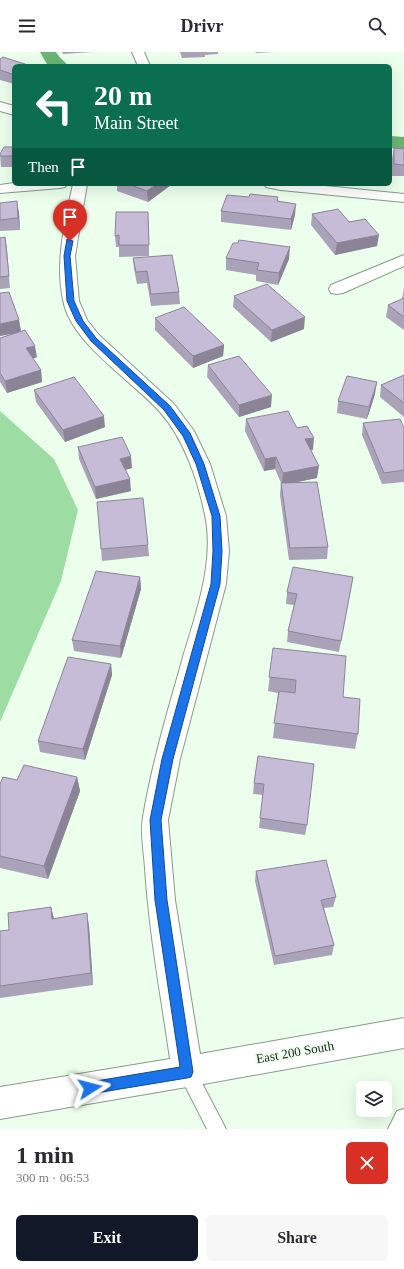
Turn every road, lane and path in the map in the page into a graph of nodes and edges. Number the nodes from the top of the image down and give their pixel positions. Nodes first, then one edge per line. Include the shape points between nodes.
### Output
1 (138, 52) edge
2 (143, 64) edge
3 (0, 106) edge
4 (12, 110) edge
5 (36, 186) edge
6 (80, 186) edge
7 (281, 186) edge
8 (0, 189) edge
9 (404, 198) edge
10 (404, 260) edge
11 (337, 289) dead end
12 (404, 1033) edge
13 (187, 1072) junction
14 (0, 1103) edge
15 (404, 1118) edge
16 (217, 1129) edge
17 (397, 1129) edge

1 - 2 street
3 - 4 street
5 - 8 street
6 - 13 street via 67,256 71,301 79,321 93,339 167,408 187,435 200,464 216,516 216,584 168,759 155,820 161,900
7 - 9 street
10 - 11 street
12 - 13 street, East 200 South
13 - 14 street, East 200 South
13 - 16 lane
15 - 17 lane

